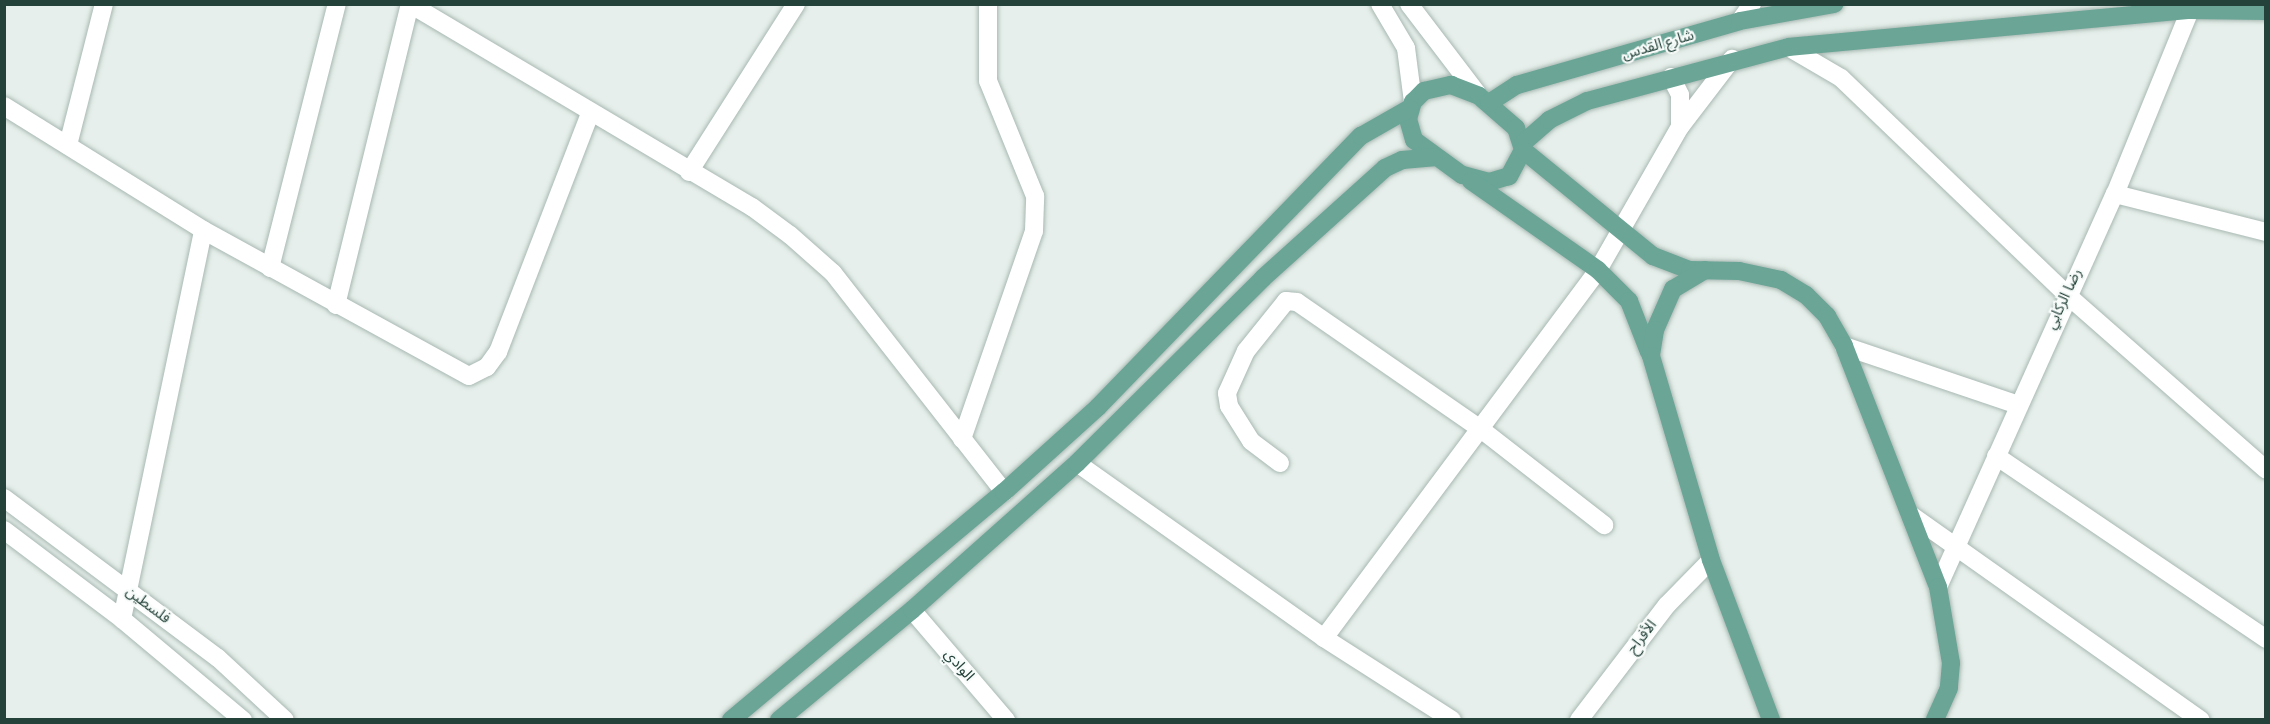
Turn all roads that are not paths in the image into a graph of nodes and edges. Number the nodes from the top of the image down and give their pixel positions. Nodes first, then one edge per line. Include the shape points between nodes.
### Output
1 (104, 4) edge
2 (337, 4) edge
3 (410, 4) edge
4 (796, 4) edge
5 (988, 4) edge
6 (1380, 4) edge
7 (1409, 4) edge
8 (1752, 4) edge
9 (1834, 4) edge
10 (1815, 5) edge
11 (2190, 10) junction
12 (2265, 12) edge
13 (1740, 21) junction
14 (1788, 47) junction
15 (1732, 59) junction
16 (1671, 77) junction
17 (1484, 100) junction
18 (1411, 105) junction
19 (4, 106) edge
20 (590, 113) junction
21 (1680, 127) junction
22 (69, 145) junction
23 (1523, 146) junction
24 (1434, 157) junction
25 (689, 172) junction
26 (1462, 175) junction
27 (1314, 187) junction
28 (2115, 194) junction
29 (1334, 213) junction
30 (202, 230) junction
31 (2265, 232) edge
32 (1623, 233) junction
33 (270, 268) junction
34 (1710, 268) junction
35 (1598, 270) junction
36 (2066, 294) junction
37 (336, 305) junction
38 (1844, 346) junction
39 (1651, 356) junction
40 (2018, 405) junction
41 (1482, 430) junction
42 (962, 439) junction
43 (1996, 456) junction
44 (1077, 463) junction
45 (1280, 463) dead end
46 (2265, 471) edge
47 (1004, 492) junction
48 (4, 498) edge
49 (1911, 515) junction
50 (1604, 525) dead end
51 (4, 531) edge
52 (1957, 545) junction
53 (1711, 560) junction
54 (1938, 588) junction
55 (130, 591) junction
56 (912, 610) junction
57 (122, 619) junction
58 (1324, 638) junction
59 (2265, 639) edge
60 (741, 717) edge
61 (243, 720) edge
62 (285, 720) edge
63 (779, 720) edge
64 (1006, 720) edge
65 (1452, 720) edge
66 (1579, 720) edge
67 (1771, 720) edge
68 (1935, 720) edge
69 (2201, 720) edge

1 - 22 street
2 - 33 street
3 - 20 street
3 - 37 street
4 - 25 street
5 - 42 street via 988,81 1035,196 1034,231
6 - 18 street via 1406,48
7 - 17 street
8 - 13 street
9 - 10 main road, شارع القدس
10 - 13 main road, شارع القدس
11 - 12 main road
11 - 14 main road
11 - 28 street, رضا الركابي
13 - 17 main road, شارع القدس via 1517,85
14 - 15 main road
14 - 36 street via 1841,78
15 - 16 main road
15 - 21 street
16 - 21 street via 1680,95
16 - 23 main road via 1563,111
17 - 18 main road via 1451,85 1424,91
17 - 23 main road via 1516,128
18 - 24 main road via 1409,130
18 - 27 main road via 1361,136
19 - 22 street
20 - 25 street
20 - 37 street via 498,352 487,367 469,376 457,372
21 - 32 street
22 - 30 street
23 - 26 main road via 1516,168 1499,180
23 - 32 main road
24 - 26 main road
24 - 29 main road via 1402,160 1385,168
25 - 42 street via 752,207 833,273
26 - 35 main road
27 - 29 main road
27 - 47 main road via 1098,407
28 - 31 street
28 - 36 street, رضا الركابي
29 - 44 main road
30 - 33 street
30 - 55 street
32 - 34 main road via 1674,266
32 - 35 street
33 - 37 street
34 - 38 main road via 1781,280 1806,295 1827,316
34 - 39 main road via 1673,289 1655,330
35 - 39 main road via 1629,301
35 - 41 street
36 - 40 street, رضا الركابي
36 - 46 street
38 - 40 street
38 - 49 main road
39 - 53 main road
40 - 43 street, رضا الركابي
41 - 45 street via 1297,302 1286,301 1246,351 1227,393 1229,406 1251,441
41 - 50 street
41 - 58 street
42 - 47 street
43 - 52 street, رضا الركابي
43 - 59 street
44 - 56 main road
44 - 58 street
47 - 60 main road
48 - 55 street, فلسطين
49 - 52 street
49 - 54 main road
51 - 57 street, فلسطين
52 - 54 street, رضا الركابي
52 - 69 street
53 - 66 street, الأفراح via 1668,605
53 - 67 main road
54 - 68 main road via 1952,663 1949,688
55 - 57 street
55 - 62 street, فلسطين via 218,658
56 - 63 main road
56 - 64 street, الوادي
57 - 61 street, فلسطين
58 - 65 street

